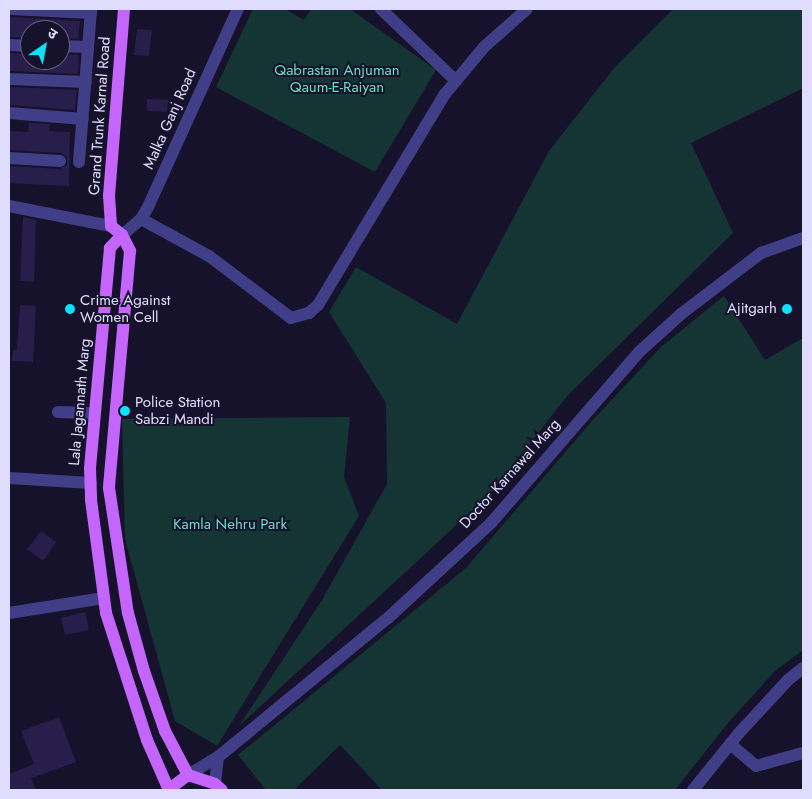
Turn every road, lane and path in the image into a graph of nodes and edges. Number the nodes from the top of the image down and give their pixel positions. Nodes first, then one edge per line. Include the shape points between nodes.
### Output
1 (11, 9) edge
2 (124, 9) edge
3 (238, 9) edge
4 (382, 9) edge
5 (528, 9) edge
6 (91, 11) edge
7 (70, 46) edge
8 (88, 47) junction
9 (9, 79) edge
10 (456, 81) junction
11 (86, 82) junction
12 (9, 113) edge
13 (83, 119) junction
14 (9, 158) edge
15 (60, 161) dead end
16 (79, 162) dead end
17 (9, 206) edge
18 (141, 219) junction
19 (111, 226) junction
20 (122, 235) junction
21 (803, 238) edge
22 (58, 412) dead end
23 (95, 413) junction
24 (9, 478) edge
25 (90, 483) junction
26 (110, 498) junction
27 (91, 500) junction
28 (104, 598) junction
29 (9, 612) edge
30 (803, 668) edge
31 (730, 744) junction
32 (803, 753) edge
33 (218, 756) junction
34 (188, 775) junction
35 (218, 787) edge
36 (168, 790) edge
37 (693, 790) edge

1 - 6 street
2 - 19 main road, Grand Trunk Karnal Road via 110,163
3 - 18 street, Malka Ganj Road
4 - 10 street
5 - 10 street via 484,48
6 - 8 street
7 - 8 street
8 - 11 street
9 - 11 street
10 - 18 street via 445,94 318,305 309,313 291,318 209,256
11 - 13 street
12 - 13 street
13 - 16 street
14 - 15 street
17 - 19 street
18 - 20 street, Malka Ganj Road
19 - 20 main road
20 - 23 main road, Lala Jagannath Marg via 110,248
20 - 26 main road via 130,251
21 - 33 street, Doctor Karnawal Marg via 761,253 681,314 639,352 491,523 388,618
22 - 23 street
23 - 25 main road, Lala Jagannath Marg
24 - 25 street
25 - 27 main road, Lala Jagannath Marg
26 - 27 main road
26 - 34 main road via 128,613 144,670 165,731
27 - 28 main road, Lala Jagannath Marg
28 - 29 street
28 - 36 main road, Lala Jagannath Marg via 122,670
30 - 31 street via 788,680
31 - 32 street via 756,766
31 - 37 street
33 - 34 street, Doctor Karnawal Marg
33 - 35 street
34 - 35 main road
34 - 36 main road

